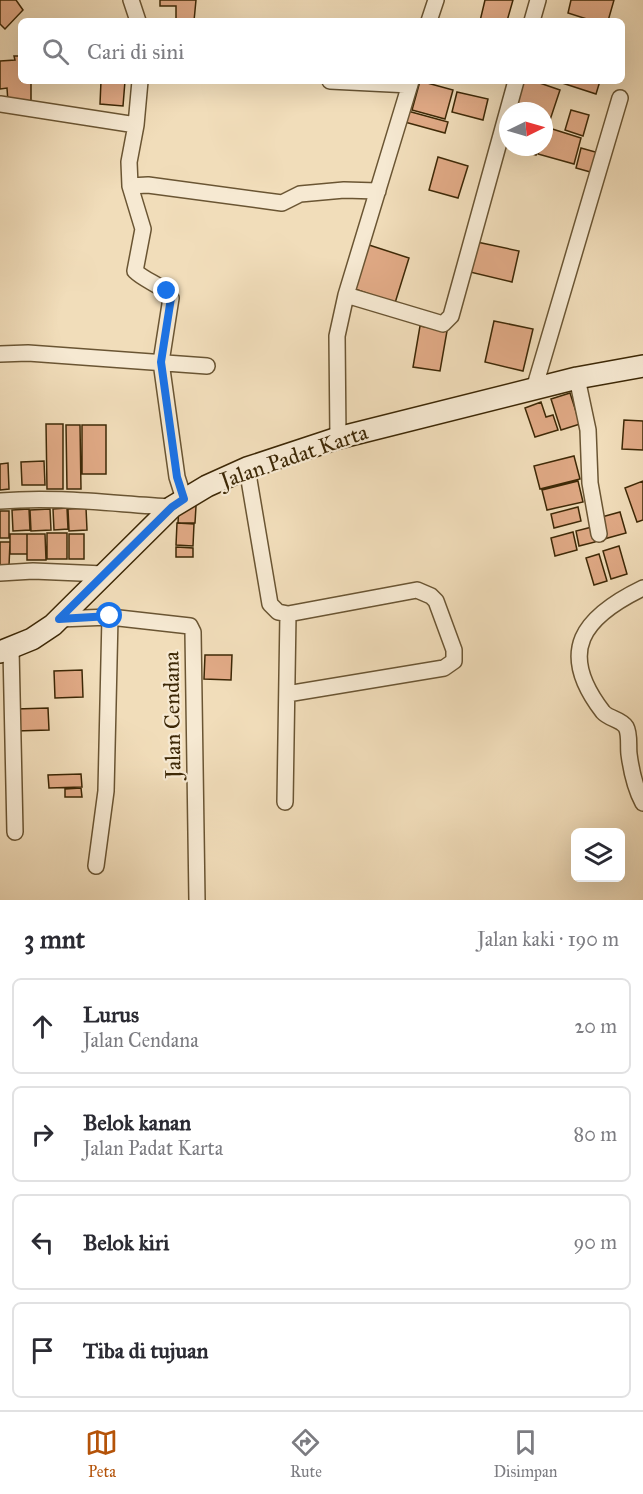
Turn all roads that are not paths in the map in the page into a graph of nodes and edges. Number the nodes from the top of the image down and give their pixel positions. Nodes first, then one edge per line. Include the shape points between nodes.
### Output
1 (131, 0) edge
2 (436, 0) edge
3 (538, 0) edge
4 (137, 18) edge
5 (430, 18) edge
6 (533, 18) edge
7 (140, 84) edge
8 (411, 84) edge
9 (515, 84) edge
10 (620, 98) dead end
11 (0, 104) edge
12 (136, 125) junction
13 (130, 186) junction
14 (378, 191) junction
15 (346, 295) junction
16 (0, 354) edge
17 (161, 362) junction
18 (207, 366) dead end
19 (643, 366) edge
20 (577, 378) junction
21 (534, 389) junction
22 (338, 438) junction
23 (247, 468) junction
24 (0, 501) edge
25 (178, 503) junction
26 (599, 534) dead end
27 (0, 573) edge
28 (104, 574) junction
29 (643, 588) edge
30 (288, 614) junction
31 (110, 616) junction
32 (59, 619) junction
33 (6, 650) edge
34 (287, 694) junction
35 (285, 802) dead end
36 (643, 803) edge
37 (15, 832) dead end
38 (96, 866) dead end
39 (197, 900) edge

1 - 4 street
2 - 5 street
3 - 6 street
7 - 12 street
8 - 14 street
9 - 15 street via 448,321 443,324
10 - 21 street
11 - 12 street
12 - 13 street via 129,162
13 - 14 street via 282,203 300,194
13 - 17 street via 143,229 135,271 142,279 167,291 171,298
14 - 15 street
15 - 22 street via 337,336
16 - 17 street via 28,352
17 - 18 street
17 - 25 street
19 - 20 street, Jalan Padat Karta
20 - 21 street, Jalan Padat Karta
20 - 26 street via 588,430 590,483
21 - 22 street, Jalan Padat Karta
22 - 23 street, Jalan Padat Karta
23 - 25 street, Jalan Padat Karta
23 - 30 street via 270,604 278,612
24 - 25 street
25 - 28 street, Jalan Padat Karta
27 - 28 street
28 - 32 street, Jalan Padat Karta
29 - 36 street via 602,612 584,633 580,645 584,680 605,714 627,729 630,758
30 - 34 street
30 - 34 street via 417,590 431,596 439,607 456,657 444,668
31 - 32 street, Jalan Cendana
31 - 38 street via 106,791
31 - 39 street, Jalan Cendana via 186,624 193,632
32 - 33 street, Jalan Padat Karta via 32,639
33 - 37 street
34 - 35 street

